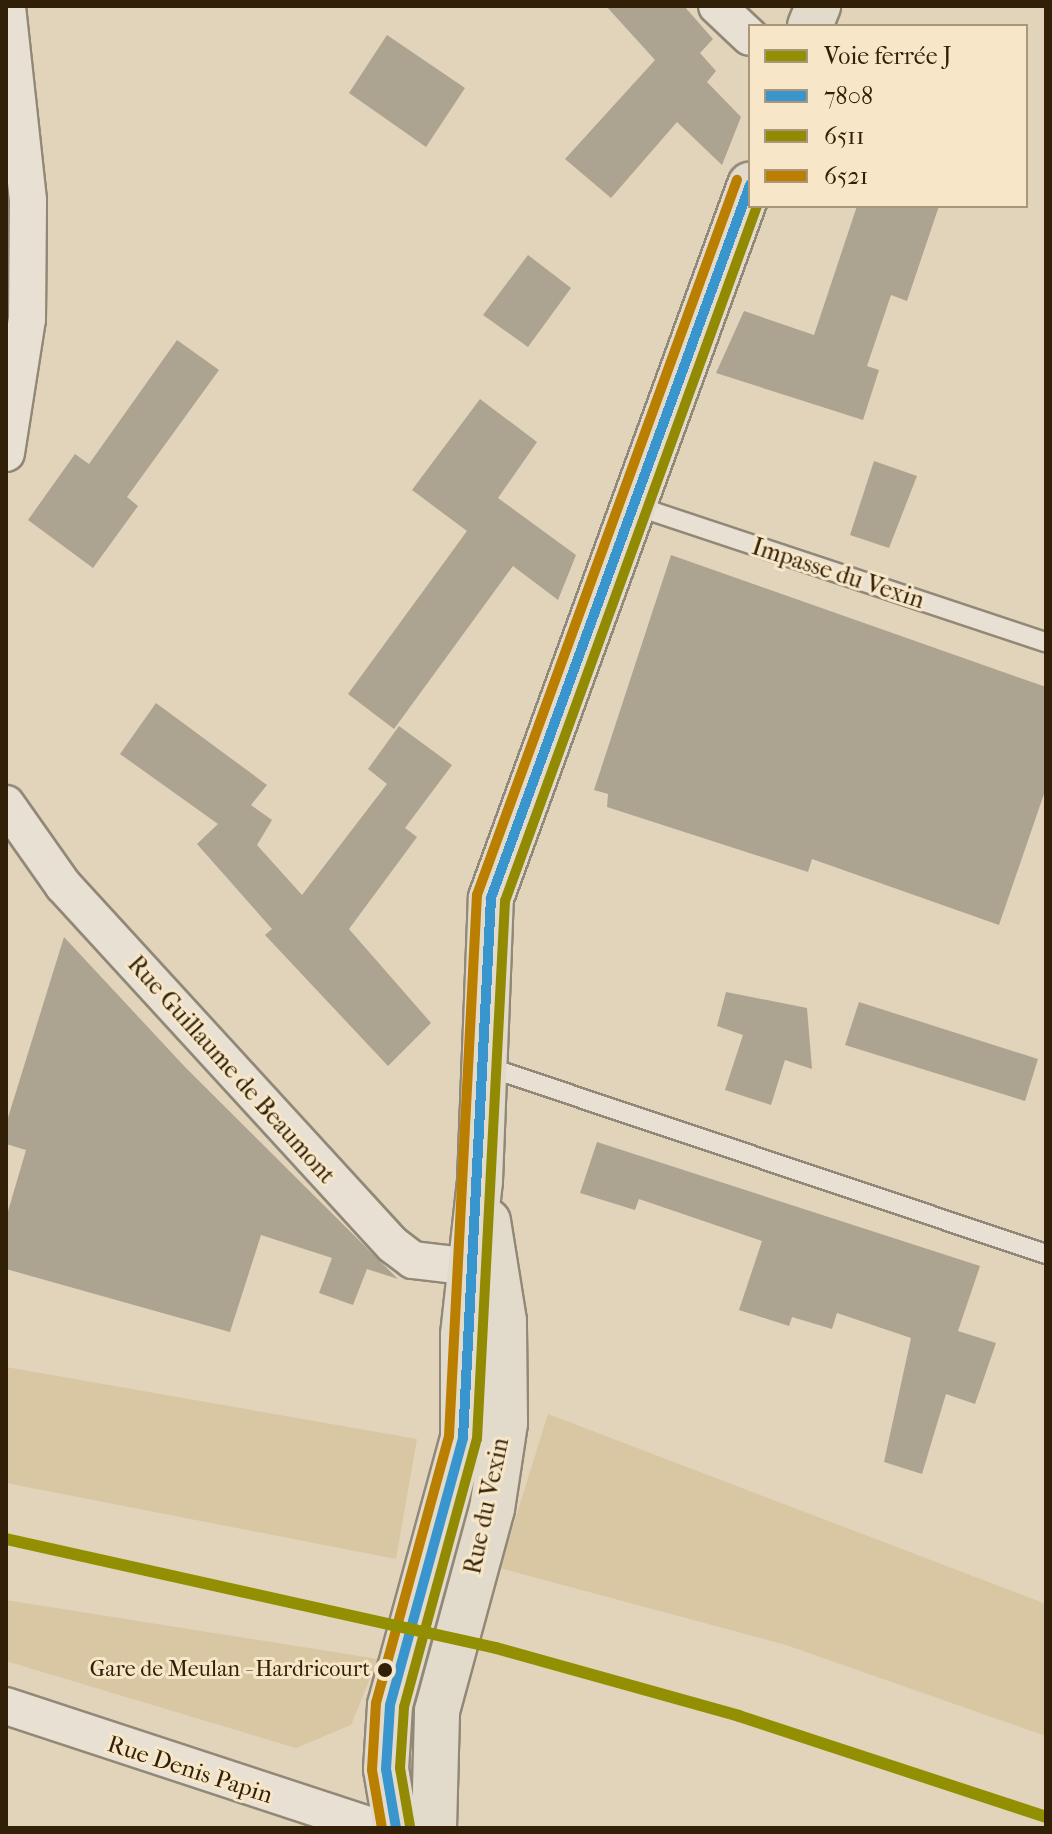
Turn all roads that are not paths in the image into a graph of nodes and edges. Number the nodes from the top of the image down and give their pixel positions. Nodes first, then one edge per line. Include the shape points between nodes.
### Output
1 (7, 6) edge
2 (717, 6) edge
3 (748, 35) edge
4 (748, 190) edge
5 (6, 453) edge
6 (630, 505) junction
7 (1046, 642) edge
8 (6, 804) edge
9 (482, 1065) junction
10 (1046, 1254) edge
11 (483, 1268) junction
12 (6, 1706) edge
13 (377, 1828) edge
14 (396, 1828) edge
15 (434, 1828) edge

1 - 5 street via 28,215 27,319
2 - 3 street
4 - 6 main road, Rue du Vexin
6 - 7 lane, Impasse du Vexin
6 - 9 main road, Rue du Vexin via 499,868 486,922
8 - 11 street, Rue Guillaume de Beaumont via 63,885 393,1245 413,1260
9 - 10 lane
9 - 11 main road, Rue du Vexin
11 - 14 main road, Rue du Vexin via 460,1459 385,1739
11 - 15 main road, Rue du Vexin via 502,1449 437,1711
12 - 13 street, Rue Denis Papin

